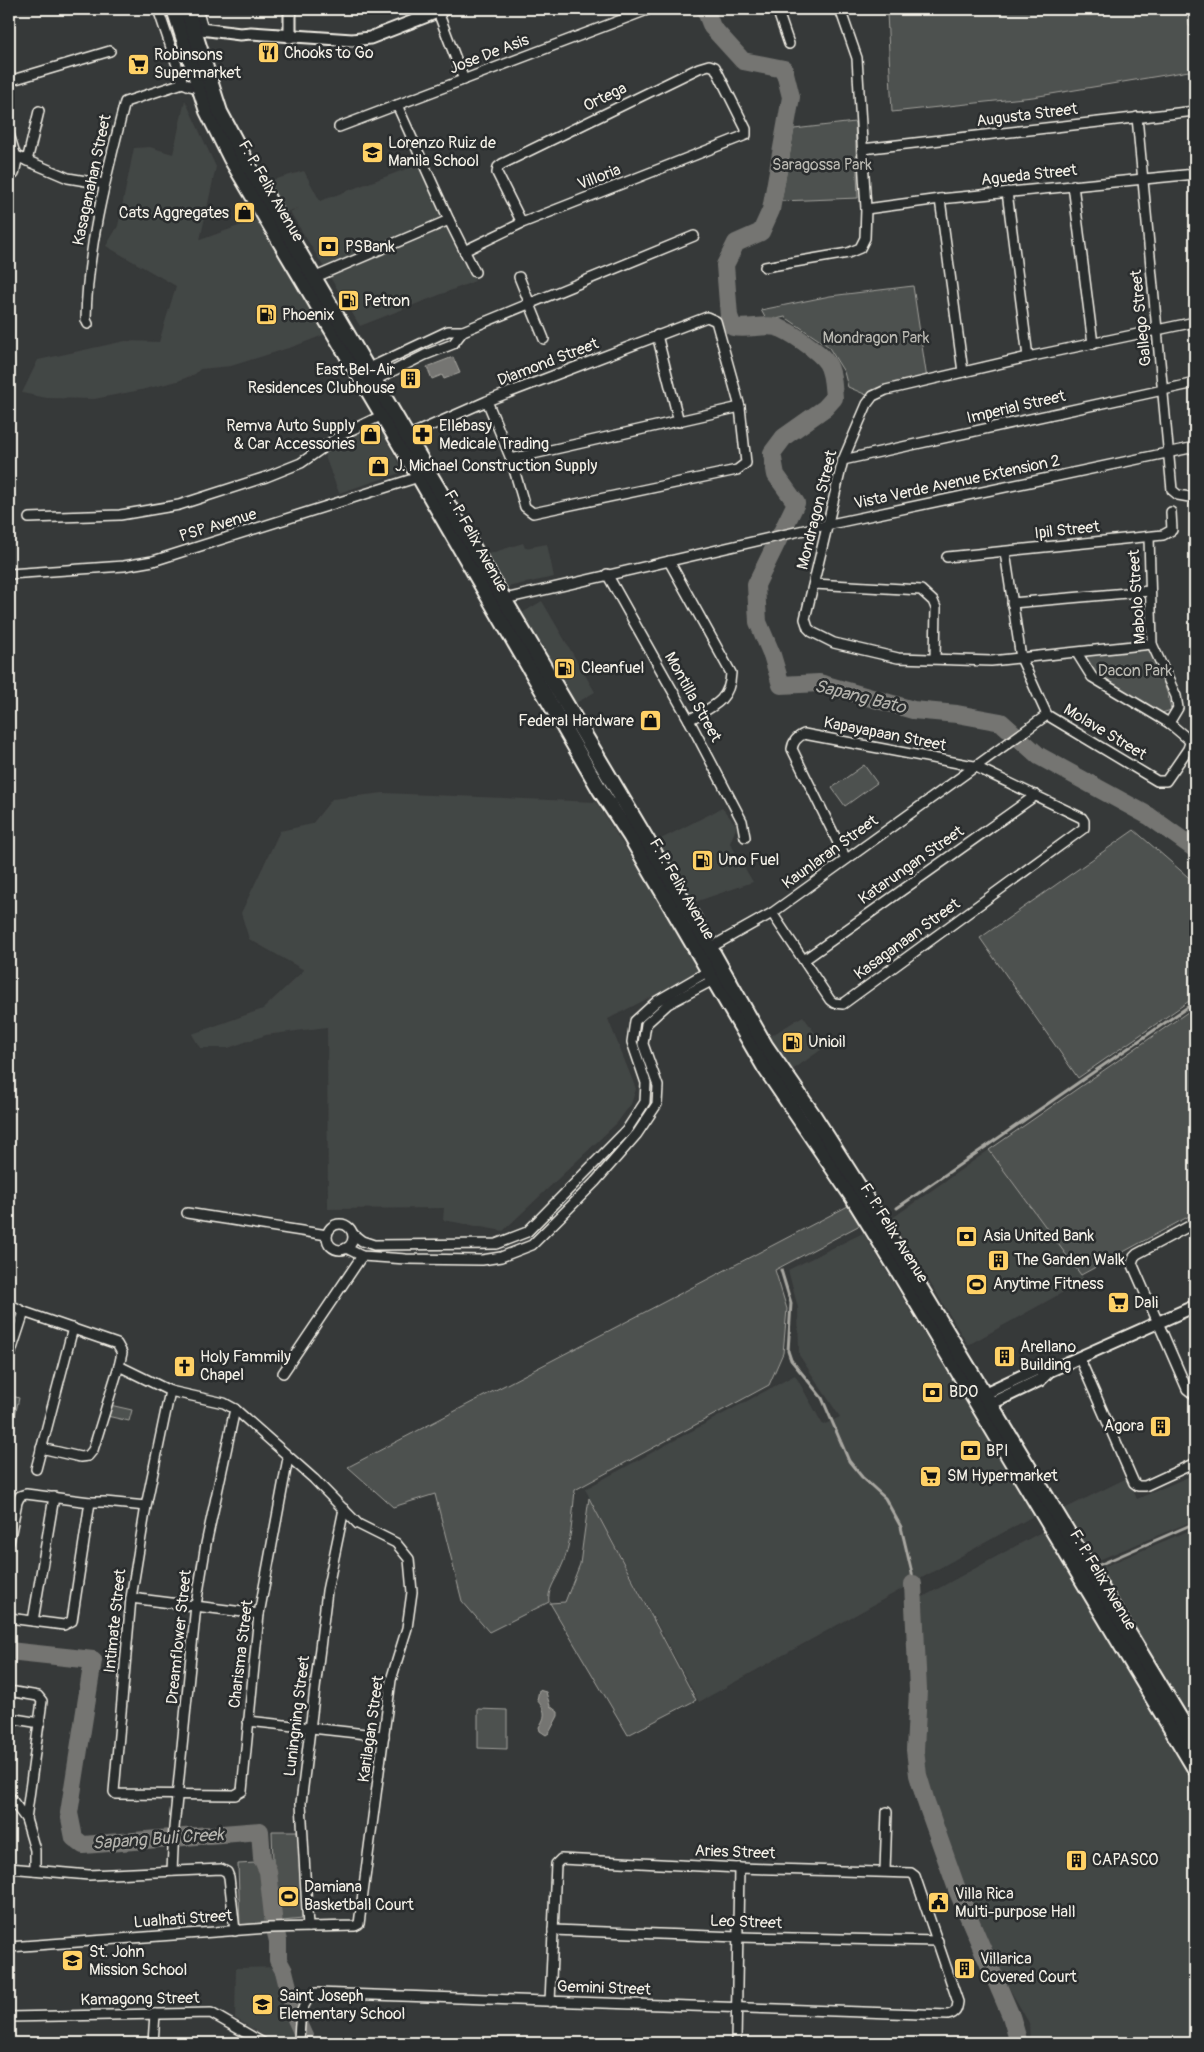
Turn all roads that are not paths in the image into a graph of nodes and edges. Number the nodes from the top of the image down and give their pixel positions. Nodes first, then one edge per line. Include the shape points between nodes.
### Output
1 (158, 9) edge
2 (174, 9) edge
3 (187, 9) edge
4 (197, 9) edge
5 (290, 9) edge
6 (650, 9) edge
7 (777, 9) edge
8 (840, 9) edge
9 (441, 10) edge
10 (198, 28) junction
11 (290, 37) junction
12 (789, 44) dead end
13 (110, 51) dead end
14 (464, 80) junction
15 (9, 81) edge
16 (183, 83) junction
17 (200, 88) junction
18 (397, 106) junction
19 (39, 111) dead end
20 (1195, 111) edge
21 (1137, 117) junction
22 (339, 127) dead end
23 (9, 134) edge
24 (746, 135) joint
25 (862, 149) junction
26 (12, 154) edge
27 (27, 161) junction
28 (14, 174) dead end
29 (1195, 174) edge
30 (1142, 178) junction
31 (104, 184) junction
32 (1073, 185) junction
33 (1007, 192) junction
34 (940, 199) junction
35 (866, 209) junction
36 (449, 220) junction
37 (522, 223) junction
38 (694, 236) dead end
39 (464, 250) junction
40 (765, 266) dead end
41 (475, 272) dead end
42 (519, 278) dead end
43 (310, 280) junction
44 (529, 304) junction
45 (1195, 322) edge
46 (88, 324) dead end
47 (1158, 330) junction
48 (463, 331) junction
49 (657, 335) junction
50 (544, 339) dead end
51 (1093, 344) junction
52 (1028, 357) junction
53 (963, 372) junction
54 (369, 378) junction
55 (1195, 383) edge
56 (1164, 389) junction
57 (487, 402) junction
58 (740, 407) junction
59 (387, 413) junction
60 (679, 422) junction
61 (402, 438) junction
62 (1195, 447) edge
63 (1170, 453) junction
64 (512, 459) junction
65 (843, 460) junction
66 (425, 475) junction
67 (1195, 498) edge
68 (1171, 512) dead end
69 (29, 518) dead end
70 (826, 525) junction
71 (1149, 537) junction
72 (1005, 552) junction
73 (946, 557) dead end
74 (669, 560) junction
75 (9, 574) edge
76 (607, 574) junction
77 (814, 584) junction
78 (1150, 591) junction
79 (497, 601) junction
80 (1012, 603) junction
81 (1152, 644) junction
82 (1077, 653) junction
83 (935, 658) junction
84 (1021, 658) junction
85 (1047, 715) junction
86 (689, 720) junction
87 (1169, 722) junction
88 (974, 766) junction
89 (1036, 795) junction
90 (1084, 828) joint
91 (745, 837) dead end
92 (846, 859) junction
93 (772, 913) junction
94 (704, 951) junction
95 (804, 960) junction
96 (716, 972) junction
97 (586, 1172) junction
98 (595, 1182) junction
99 (187, 1213) dead end
100 (1195, 1223) edge
101 (353, 1234) junction
102 (327, 1235) junction
103 (496, 1244) junction
104 (346, 1248) junction
105 (362, 1256) junction
106 (501, 1257) junction
107 (9, 1304) edge
108 (1195, 1306) edge
109 (24, 1312) junction
110 (1157, 1322) junction
111 (73, 1328) junction
112 (1079, 1357) junction
113 (9, 1358) edge
114 (120, 1366) junction
115 (284, 1373) dead end
116 (170, 1391) junction
117 (1195, 1392) edge
118 (982, 1401) junction
119 (235, 1409) junction
120 (41, 1448) junction
121 (288, 1458) junction
122 (1195, 1463) edge
123 (36, 1470) dead end
124 (54, 1497) junction
125 (90, 1502) junction
126 (146, 1506) junction
127 (344, 1510) junction
128 (9, 1542) edge
129 (131, 1598) junction
130 (196, 1605) junction
131 (259, 1614) junction
132 (9, 1618) edge
133 (33, 1622) junction
134 (9, 1691) edge
135 (9, 1718) edge
136 (248, 1720) junction
137 (40, 1723) junction
138 (311, 1727) junction
139 (384, 1736) junction
140 (1195, 1743) edge
141 (1195, 1768) edge
142 (178, 1795) junction
143 (9, 1797) edge
144 (887, 1812) dead end
145 (26, 1819) junction
146 (9, 1868) edge
147 (739, 1868) junction
148 (35, 1870) junction
149 (885, 1871) junction
150 (172, 1872) junction
151 (359, 1924) joint
152 (308, 1927) junction
153 (552, 1930) junction
154 (235, 1931) junction
155 (738, 1937) junction
156 (938, 1942) junction
157 (9, 1947) edge
158 (550, 2002) junction
159 (737, 2007) junction
160 (155, 2014) junction
161 (9, 2017) edge
162 (153, 2043) edge
163 (263, 2043) edge
164 (299, 2043) edge
165 (736, 2043) edge

1 - 16 street
2 - 10 main road, F. P. Felix Avenue
3 - 10 main road, F. P. Felix Avenue
4 - 10 street
5 - 11 street
6 - 14 street, Jose De Asis
7 - 12 street
8 - 25 street via 857,58
9 - 11 street via 370,38
9 - 14 street
10 - 11 street
10 - 17 main road, F. P. Felix Avenue
10 - 43 main road, F. P. Felix Avenue via 220,112
13 - 15 street
14 - 18 street, Jose De Asis
16 - 17 street
16 - 31 street, Kasaganahan Street via 125,102
17 - 43 main road, F. P. Felix Avenue via 207,111 231,159
18 - 22 street, Jose De Asis
18 - 36 street
19 - 27 street
20 - 21 street, Augusta Street
21 - 25 street, Augusta Street
21 - 30 street, Gallego Street
23 - 26 street
24 - 37 street, Villoria
24 - 37 street, Ortega via 717,70 704,66 498,167 497,173
25 - 35 street
26 - 27 street
26 - 28 street via 17,164
27 - 31 street via 68,178
29 - 30 street, Agueda Street
30 - 32 street, Agueda Street
30 - 47 street, Gallego Street
31 - 46 street, Kasaganahan Street via 86,289
32 - 33 street, Agueda Street
32 - 51 street
33 - 34 street, Agueda Street
33 - 52 street
34 - 35 street, Agueda Street
34 - 53 street
35 - 40 street via 865,238 860,248
36 - 39 street
36 - 43 street
37 - 39 street, Villoria
38 - 44 street
39 - 41 street
42 - 44 street
43 - 54 main road, F. P. Felix Avenue
44 - 48 street
44 - 50 street
45 - 47 street, Mondragon Street
47 - 51 street, Mondragon Street
47 - 56 street, Gallego Street
48 - 54 street via 448,331
48 - 54 street via 453,344
49 - 57 street, Diamond Street
49 - 58 street, Diamond Street via 703,317 716,321
49 - 60 street
51 - 52 street, Mondragon Street
52 - 53 street, Mondragon Street
53 - 65 street, Mondragon Street via 873,396
54 - 59 main road, F. P. Felix Avenue
55 - 56 street, Imperial Street
56 - 63 street, Gallego Street
56 - 65 street, Imperial Street
57 - 61 street, Diamond Street
57 - 64 street
58 - 60 street
58 - 64 street via 746,460 738,470 536,514 525,507
59 - 61 main road, F. P. Felix Avenue
59 - 69 street via 341,435 301,463 179,505 120,515
60 - 64 street
61 - 66 main road, F. P. Felix Avenue
62 - 63 street, Vista Verde Avenue Extension 2
63 - 67 street, Gallego Street via 1172,492
63 - 70 street, Vista Verde Avenue Extension 2
65 - 70 street, Mondragon Street
66 - 75 street, PSP Avenue via 154,561
66 - 79 main road, F. P. Felix Avenue
68 - 71 street, Ipil Street via 1170,533
70 - 74 street, Vista Verde Avenue Extension 2
70 - 77 street, Mondragon Street
71 - 72 street, Ipil Street
71 - 78 street, Mabolo Street
72 - 73 street, Ipil Street
72 - 80 street, Molave Street
74 - 76 street, Vista Verde Avenue Extension 2
74 - 86 street via 731,673 728,690 720,702
76 - 79 street, Vista Verde Avenue Extension 2
76 - 86 street, Montilla Street
77 - 83 street, Mondragon Street via 805,619 812,632 834,643 898,658
77 - 83 street via 921,590 933,600 936,608
78 - 80 street
78 - 81 street, Mabolo Street
79 - 94 main road, F. P. Felix Avenue
80 - 84 street, Molave Street
81 - 82 street, Mondragon Street
81 - 87 street, Mabolo Street via 1176,696 1178,708
82 - 84 street, Mondragon Street
82 - 87 street via 1092,677
83 - 84 street, Mondragon Street via 991,661
84 - 85 street, Molave Street
85 - 87 street, Molave Street via 1157,781 1166,781 1190,743
85 - 88 street, Kaunlaran Street
86 - 91 street, Montilla Street via 742,821
88 - 89 street, Kapayapaan Street
88 - 92 street, Kaunlaran Street
88 - 92 street, Kapayapaan Street via 804,734 799,736 792,744 792,750
89 - 90 street, Kapayapaan Street via 1082,818
89 - 95 street, Katarungan Street
90 - 95 street, Kasaganaan Street via 843,1004 830,1000
92 - 93 street, Kaunlaran Street
93 - 94 street, Kaunlaran Street
93 - 95 street, Kasaganaan Street
94 - 96 main road, F. P. Felix Avenue
96 - 97 street via 657,1001 635,1022 632,1042 646,1083 645,1102 626,1131
96 - 98 street via 668,1004 646,1024 643,1044 658,1086 657,1104 637,1134
96 - 118 main road, F. P. Felix Avenue via 841,1158
97 - 98 street
97 - 103 street via 527,1232
98 - 106 street via 532,1245
99 - 102 street
100 - 110 street via 1132,1259
101 - 102 street via 346,1225 338,1224
101 - 103 street via 374,1245
101 - 104 street via 352,1242
102 - 104 street via 331,1246
103 - 106 street
104 - 105 street
105 - 106 street via 406,1260
105 - 115 street
107 - 109 street
108 - 110 street
109 - 111 street
109 - 113 street
110 - 112 street
110 - 117 street via 1187,1389
111 - 114 street via 117,1344 122,1353
111 - 120 street
112 - 118 street via 1049,1371 1040,1380 1007,1389
112 - 122 street via 1134,1483 1145,1486
114 - 116 street
114 - 120 street via 93,1450 88,1456
116 - 119 street via 224,1403
116 - 126 street, Intimate Street
118 - 140 main road, F. P. Felix Avenue
118 - 141 main road, F. P. Felix Avenue
119 - 121 street
119 - 130 street, Dreamflower Street
120 - 123 street
121 - 127 street
121 - 131 street, Charisma Street
124 - 125 street
124 - 128 street via 20,1496
124 - 133 street
125 - 126 street
125 - 133 street via 74,1617 64,1625
126 - 129 street, Intimate Street
127 - 138 street, Luningning Street via 327,1591
127 - 139 street, Karilagan Street via 358,1524 396,1543 409,1559 412,1592 407,1628 391,1680
129 - 130 street
129 - 142 street, Intimate Street via 114,1792 121,1795
130 - 131 street
130 - 142 street, Dreamflower Street
131 - 136 street, Charisma Street
132 - 133 street
134 - 137 street via 40,1698
135 - 137 street
136 - 138 street
136 - 142 street, Charisma Street via 242,1791 235,1795
137 - 145 street
138 - 139 street
138 - 152 street, Luningning Street via 301,1803
139 - 151 street, Karilagan Street
142 - 150 street, Dreamflower Street
143 - 145 street
144 - 149 street
145 - 148 street via 35,1850
146 - 148 street
147 - 149 street, Aries Street
147 - 153 street, Aries Street via 561,1859 556,1864
147 - 155 street
148 - 150 street via 89,1875
149 - 156 street, Aries Street via 915,1876
150 - 154 street via 221,1869 227,1872
151 - 152 street, Lualhati Street
152 - 154 street, Lualhati Street
153 - 155 street, Leo Street
153 - 158 street
154 - 157 street, Lualhati Street
155 - 156 street, Leo Street
155 - 159 street
156 - 159 street, Gemini Street via 958,2002 957,2010 948,2015
158 - 159 street, Gemini Street
158 - 164 street, Gemini Street via 316,1994 304,2003
159 - 165 street
160 - 161 street, Kamagong Street
160 - 162 street
160 - 163 street, Kamagong Street via 216,2014

